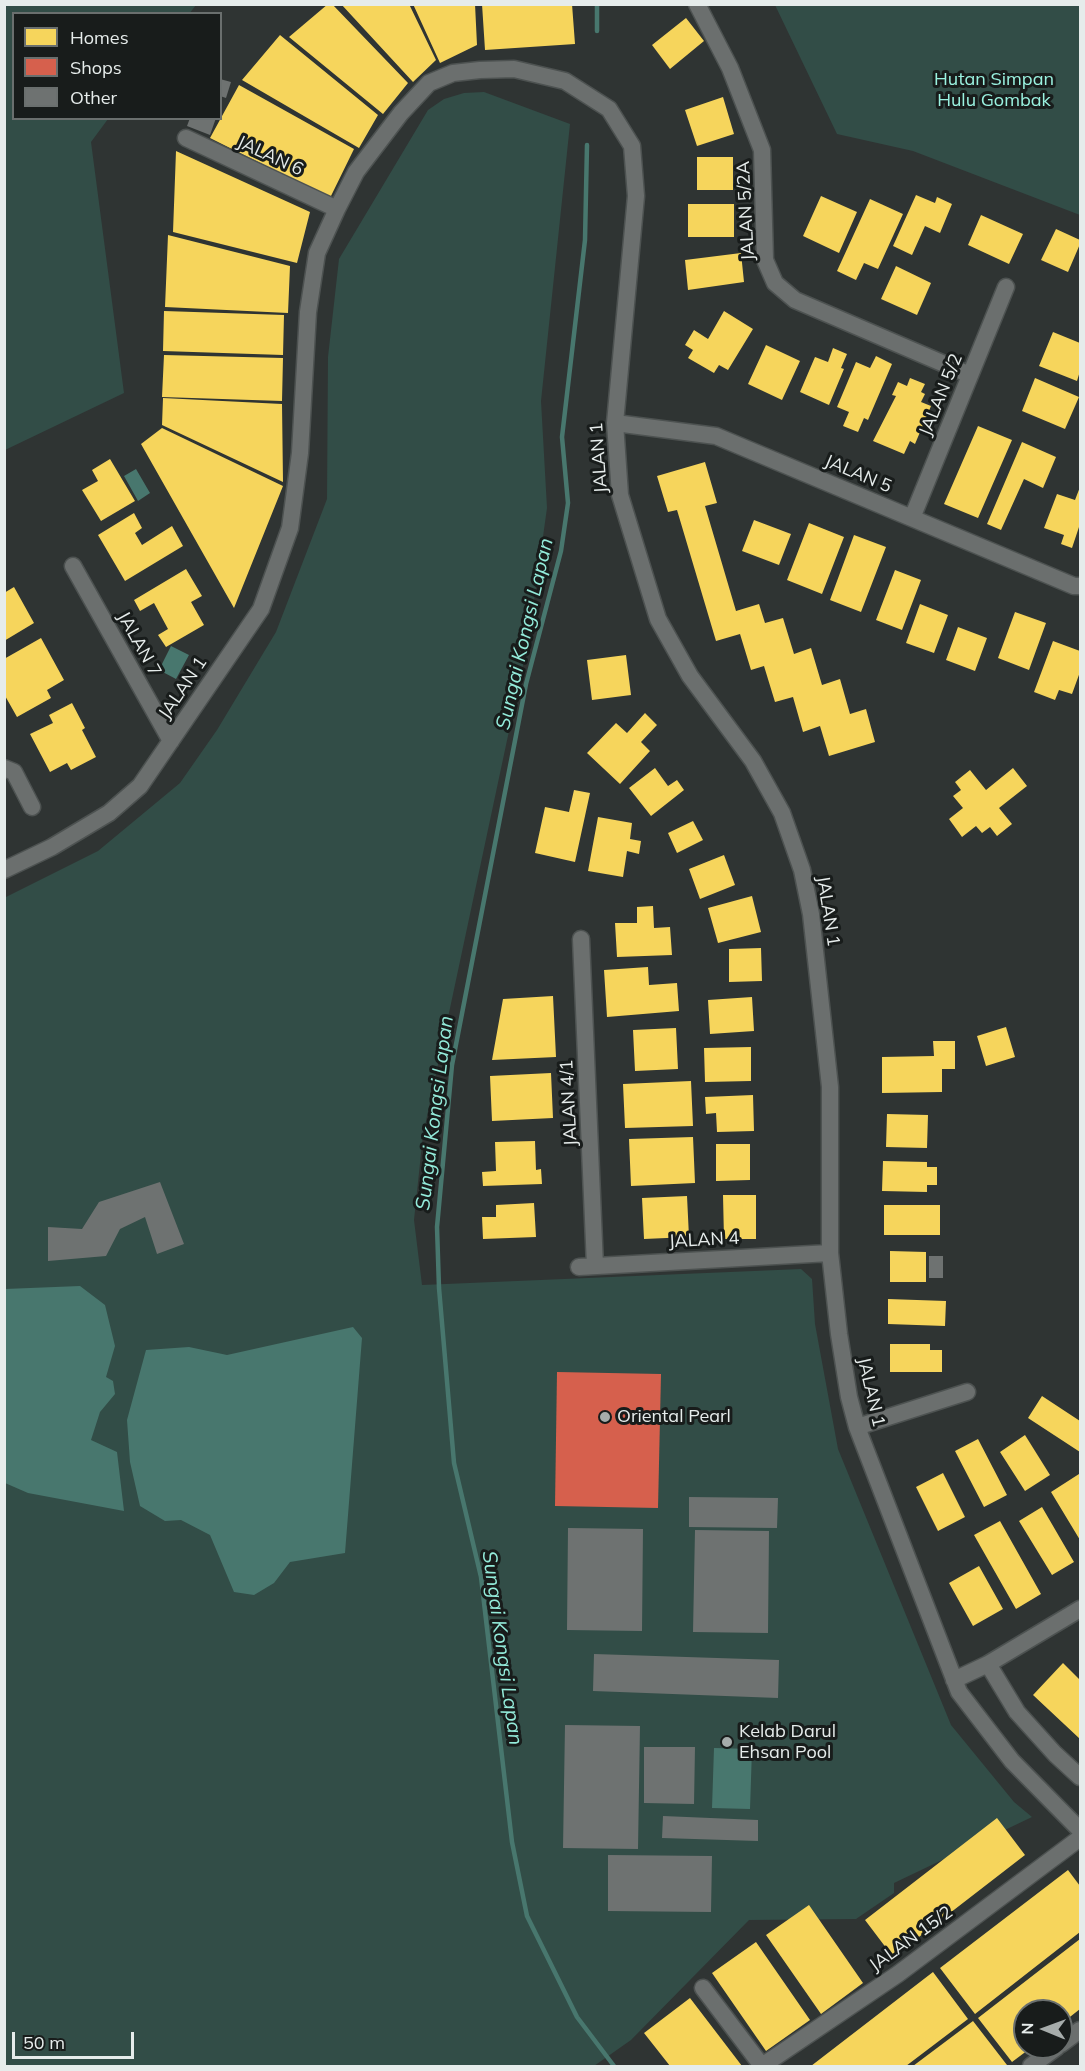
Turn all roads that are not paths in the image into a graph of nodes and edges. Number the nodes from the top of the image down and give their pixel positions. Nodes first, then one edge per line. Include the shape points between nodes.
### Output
1 (697, 4) edge
2 (186, 138) dead end
3 (336, 209) junction
4 (1006, 287) dead end
5 (970, 375) junction
6 (615, 423) junction
7 (912, 518) junction
8 (73, 566) dead end
9 (1080, 586) edge
10 (171, 741) junction
11 (4, 768) edge
12 (32, 807) dead end
13 (4, 870) edge
14 (581, 939) dead end
15 (830, 1253) junction
16 (587, 1266) joint
17 (967, 1392) dead end
18 (857, 1427) junction
19 (1080, 1610) edge
20 (988, 1664) junction
21 (954, 1680) junction
22 (1080, 1777) edge
23 (1080, 1830) edge
24 (1080, 1838) edge
25 (703, 1988) dead end
26 (762, 2066) edge

1 - 5 street, JALAN 5/2A via 730,68 762,150 765,260 775,283 795,300
2 - 3 street, JALAN 6
3 - 6 street, JALAN 1 via 356,172 401,112 429,83 453,73 514,69 565,81 609,109 632,146 636,196
3 - 10 street, JALAN 1 via 318,253 308,312 300,453 290,528 261,609
4 - 5 street, JALAN 5/2
5 - 7 street, JALAN 5/2
6 - 7 street, JALAN 5 via 716,436
6 - 15 street, JALAN 1 via 620,495 658,619 690,676 753,761 782,813 802,870 811,914 830,1087
7 - 9 street, JALAN 5
8 - 10 street, JALAN 7
10 - 13 street, JALAN 1 via 140,786 109,813
11 - 12 street via 14,772
14 - 16 street, JALAN 4/1
15 - 16 street, JALAN 4
15 - 18 street, JALAN 1 via 838,1334
17 - 18 street
18 - 21 street, JALAN 1
19 - 20 street
20 - 21 street
20 - 22 street via 1017,1712
21 - 23 street, JALAN 1 via 1012,1761
24 - 26 street, JALAN 15/2 via 898,1974
25 - 26 street

